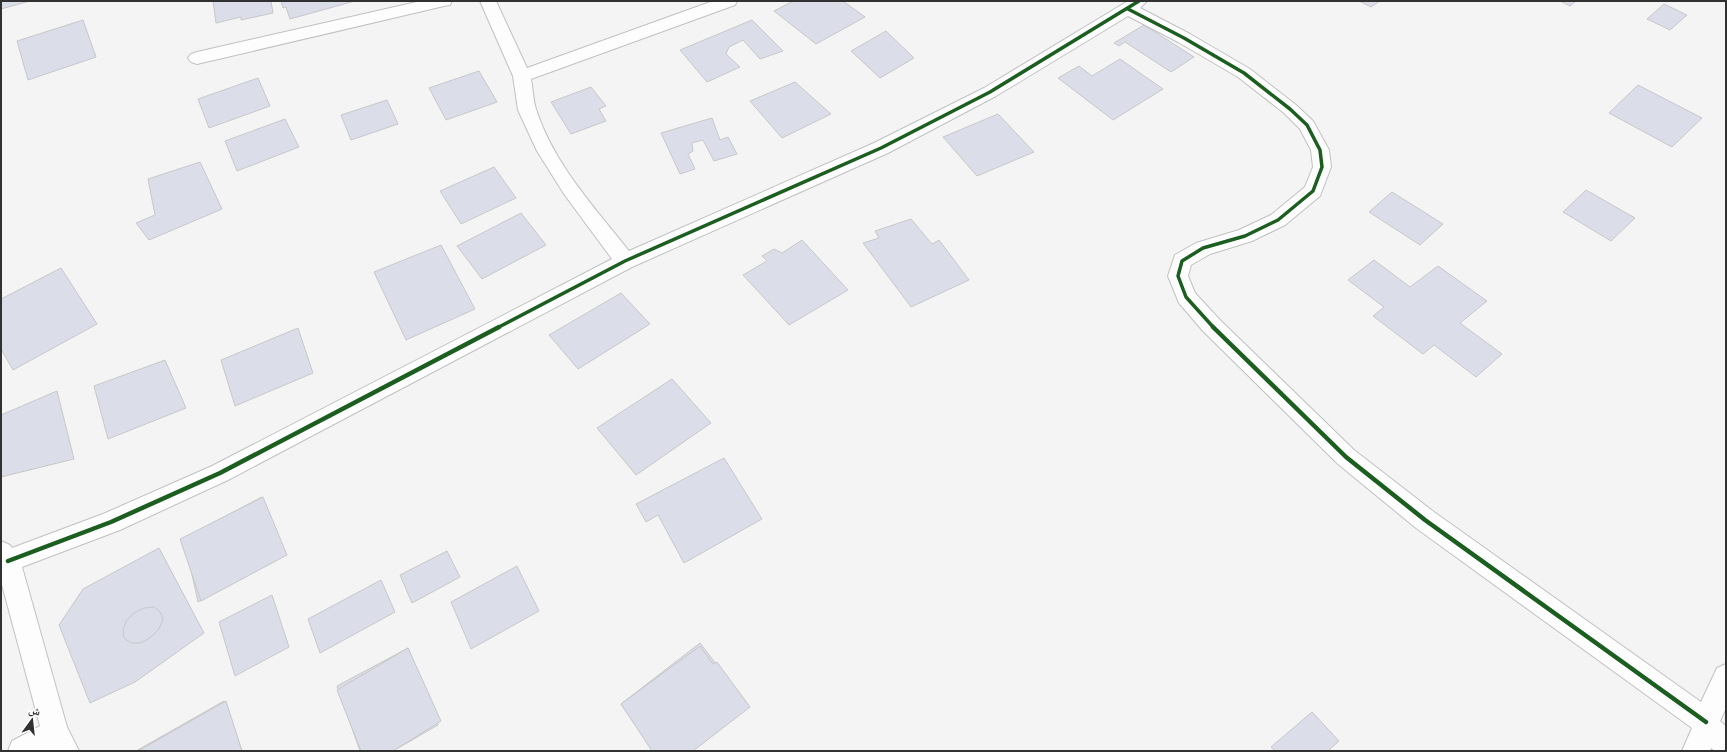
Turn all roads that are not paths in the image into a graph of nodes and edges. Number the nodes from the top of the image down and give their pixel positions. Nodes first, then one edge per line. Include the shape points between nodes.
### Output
1 (444, 1) edge
2 (488, 1) edge
3 (729, 1) edge
4 (1133, 5) edge
5 (197, 58) dead end
6 (522, 76) junction
7 (625, 261) junction
8 (4, 557) edge
9 (1726, 677) edge
10 (1709, 736) edge
11 (60, 741) edge
12 (22, 751) edge

1 - 5 street
2 - 6 street
3 - 6 street
4 - 7 street via 990,92 881,148
4 - 10 street via 1244,73 1307,125 1320,150 1322,166 1313,191 1278,220 1245,236 1203,248 1182,261 1178,276 1186,297 1211,326 1346,457 1424,520
6 - 7 street via 527,109 547,152 580,203
7 - 8 street via 220,473 111,522
8 - 11 street
9 - 10 street
11 - 12 street

